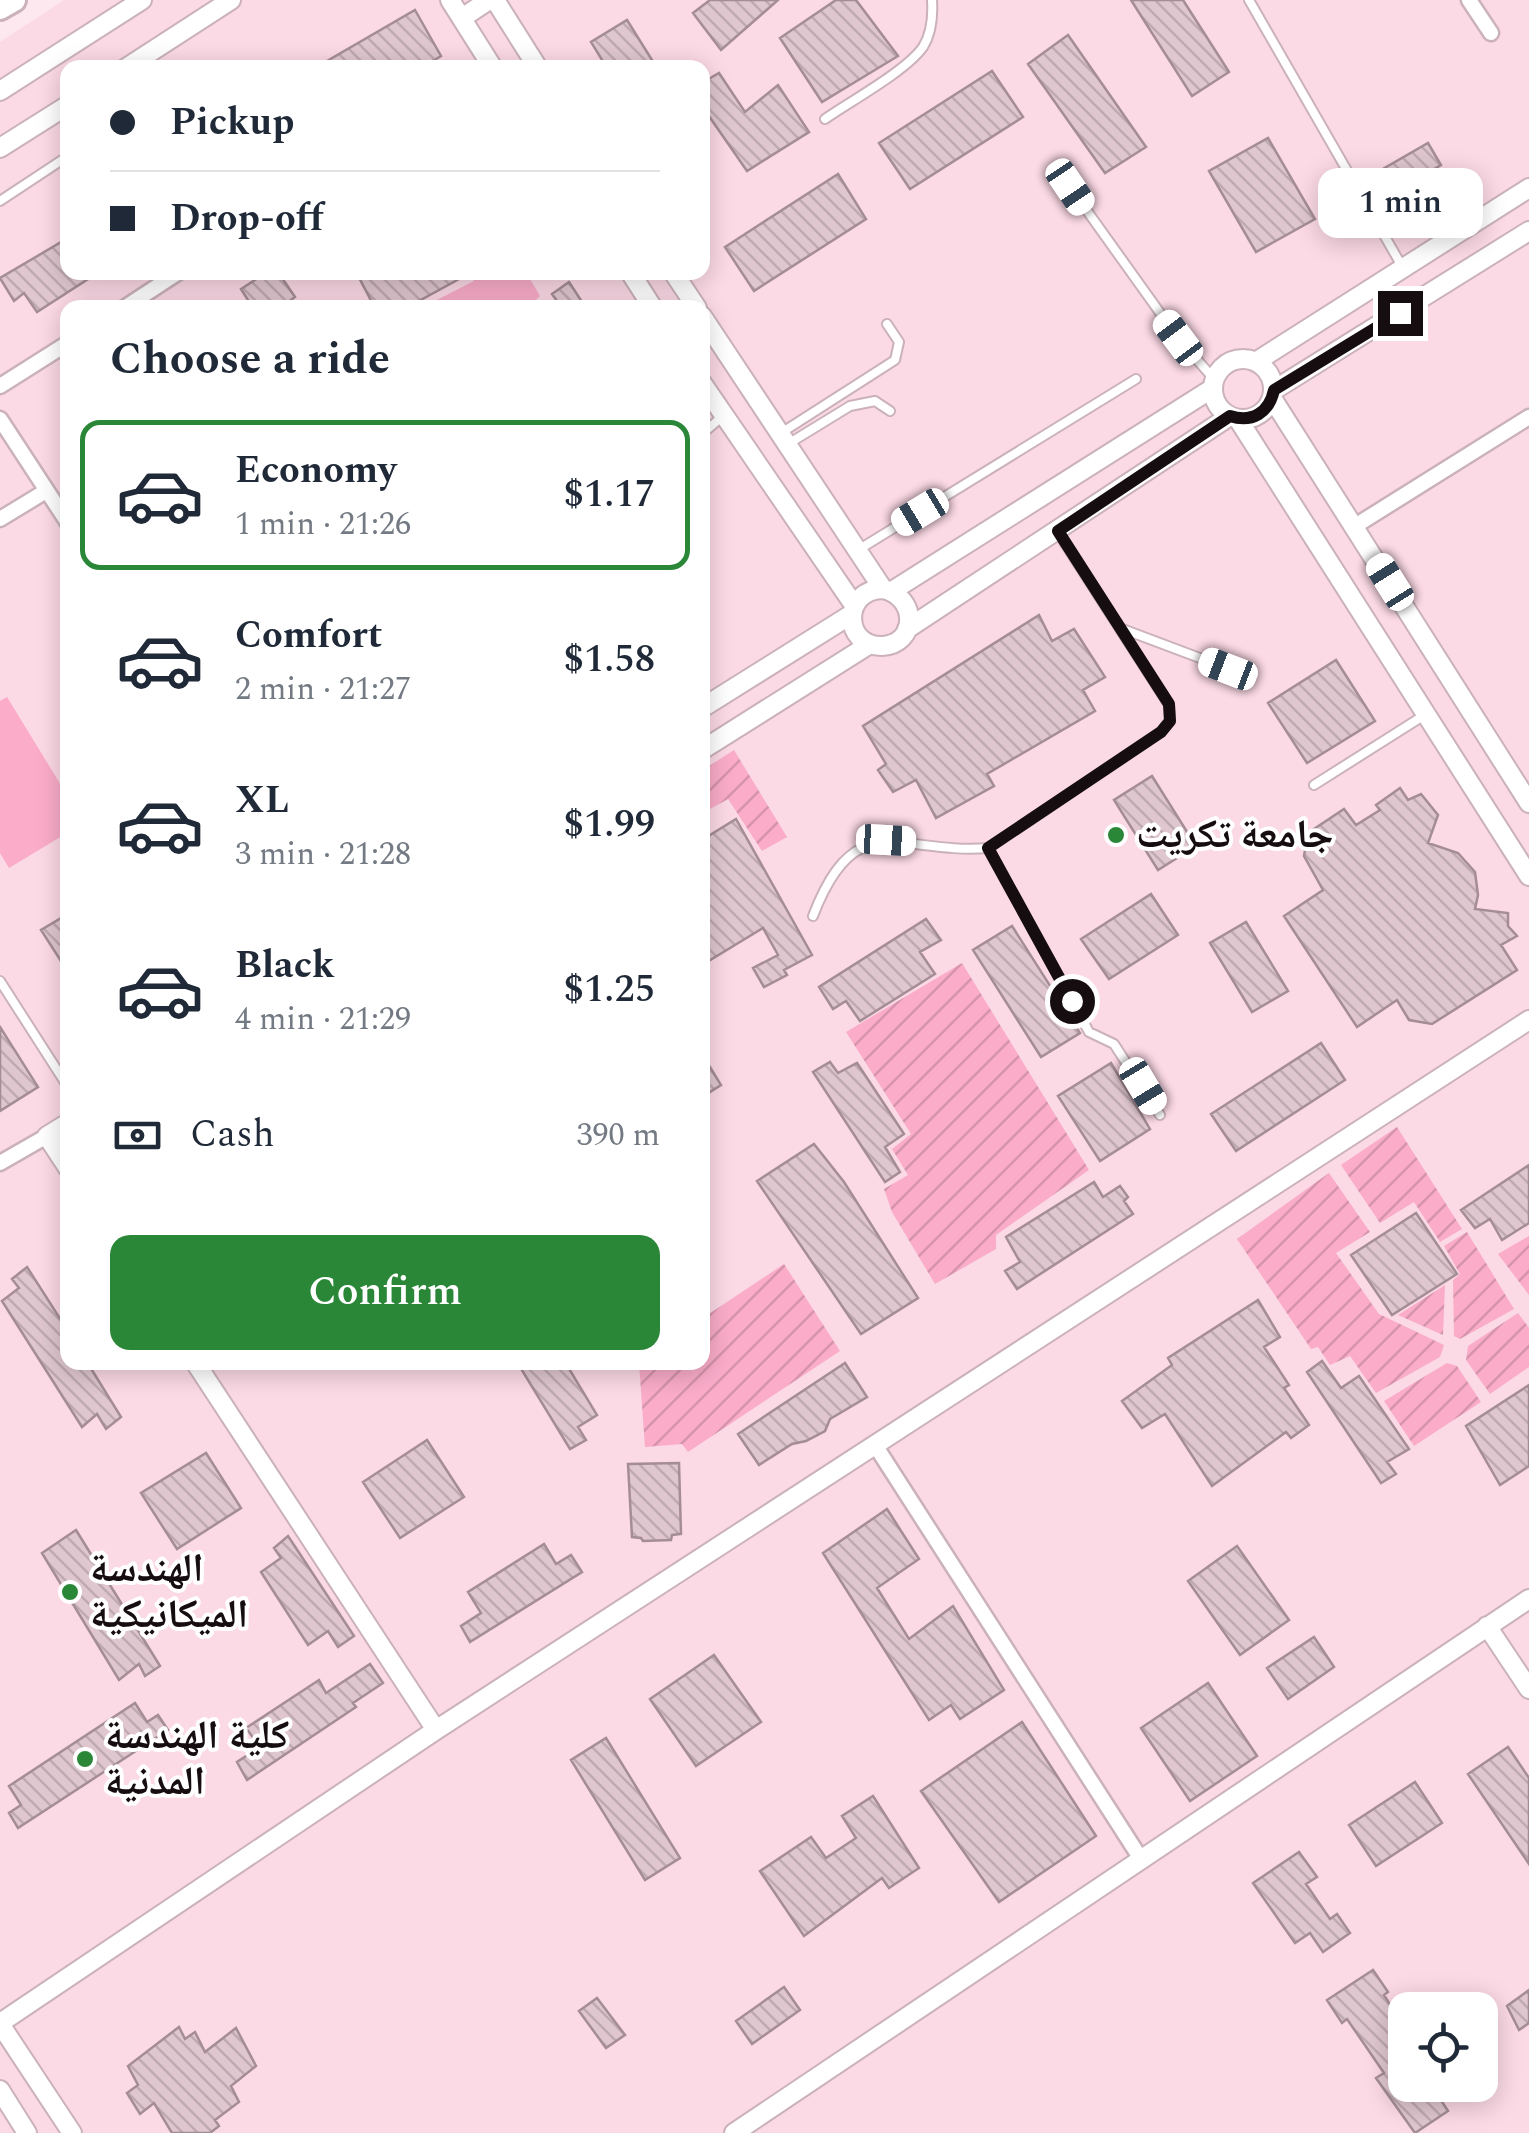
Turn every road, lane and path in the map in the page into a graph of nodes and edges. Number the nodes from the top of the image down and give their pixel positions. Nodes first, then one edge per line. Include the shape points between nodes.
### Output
1 (14, 0) edge
2 (142, 0) edge
3 (231, 0) edge
4 (450, 0) edge
5 (492, 0) edge
6 (932, 0) edge
7 (1249, 0) edge
8 (1469, 0) edge
9 (0, 8) edge
10 (462, 18) junction
11 (1491, 34) dead end
12 (138, 60) edge
13 (489, 60) edge
14 (533, 60) edge
15 (0, 91) edge
16 (60, 110) edge
17 (825, 119) dead end
18 (0, 148) edge
19 (60, 161) edge
20 (1070, 187) dead end
21 (1529, 188) edge
22 (0, 201) edge
23 (1529, 231) edge
24 (1403, 268) junction
25 (167, 280) edge
26 (136, 300) edge
27 (887, 324) dead end
28 (710, 328) edge
29 (60, 348) edge
30 (1257, 362) junction
31 (1136, 379) dead end
32 (1214, 384) junction
33 (0, 386) edge
34 (1273, 394) junction
35 (710, 395) edge
36 (890, 410) dead end
37 (724, 415) junction
38 (1234, 417) junction
39 (1529, 418) edge
40 (0, 419) edge
41 (710, 427) edge
42 (785, 439) junction
43 (46, 492) junction
44 (60, 512) edge
45 (0, 519) edge
46 (1355, 526) junction
47 (1058, 531) junction
48 (858, 550) junction
49 (888, 590) junction
50 (853, 610) junction
51 (1120, 628) junction
52 (907, 629) junction
53 (870, 644) junction
54 (1228, 669) dead end
55 (710, 703) edge
56 (1427, 714) junction
57 (710, 745) edge
58 (1314, 784) dead end
59 (1529, 803) edge
60 (988, 848) junction
61 (1529, 876) edge
62 (813, 916) dead end
63 (0, 981) edge
64 (1529, 1020) edge
65 (60, 1075) edge
66 (1160, 1115) dead end
67 (60, 1128) edge
68 (46, 1136) junction
69 (60, 1156) edge
70 (0, 1163) edge
71 (200, 1370) edge
72 (874, 1445) junction
73 (1529, 1599) edge
74 (1488, 1626) junction
75 (1529, 1689) edge
76 (436, 1730) junction
77 (1141, 1859) junction
78 (0, 2024) edge
79 (1, 2094) edge
80 (28, 2133) edge
81 (72, 2133) edge
82 (734, 2133) edge

1 - 9 main road
2 - 15 street
3 - 12 street
4 - 10 street
5 - 10 street
5 - 14 street
6 - 17 lane via 922,48
7 - 24 lane
8 - 11 street
10 - 13 street
16 - 18 street
19 - 22 lane
20 - 32 lane
21 - 24 street
23 - 34 street
24 - 30 street
25 - 26 street
27 - 42 lane via 899,342 895,360
28 - 42 street
29 - 33 street
30 - 32 street via 1231,361
30 - 34 street via 1269,373
31 - 48 lane
32 - 38 street via 1217,404
32 - 49 street
34 - 38 street via 1255,417
34 - 46 street
35 - 37 street
36 - 42 lane via 860,402
37 - 41 lane
37 - 50 street
38 - 47 street
38 - 56 street
39 - 46 street
40 - 43 street
42 - 48 street
43 - 44 street
43 - 45 street
46 - 59 street
47 - 51 lane
47 - 52 street
48 - 49 street
49 - 50 street via 866,592
49 - 52 street via 908,607
50 - 53 street via 856,632
50 - 55 street
51 - 54 lane
51 - 60 lane via 1169,704 1170,721
52 - 53 street via 887,646
53 - 57 street
56 - 58 lane
56 - 61 street
60 - 62 lane via 870,843 856,849 826,884
60 - 66 lane via 1090,1032 1114,1044
63 - 65 lane
64 - 72 street
67 - 68 street
68 - 69 street
68 - 70 street
71 - 76 street
72 - 76 street
72 - 77 street
73 - 74 street
74 - 75 street
74 - 77 street
76 - 78 street
77 - 82 street
78 - 81 street
79 - 80 street

